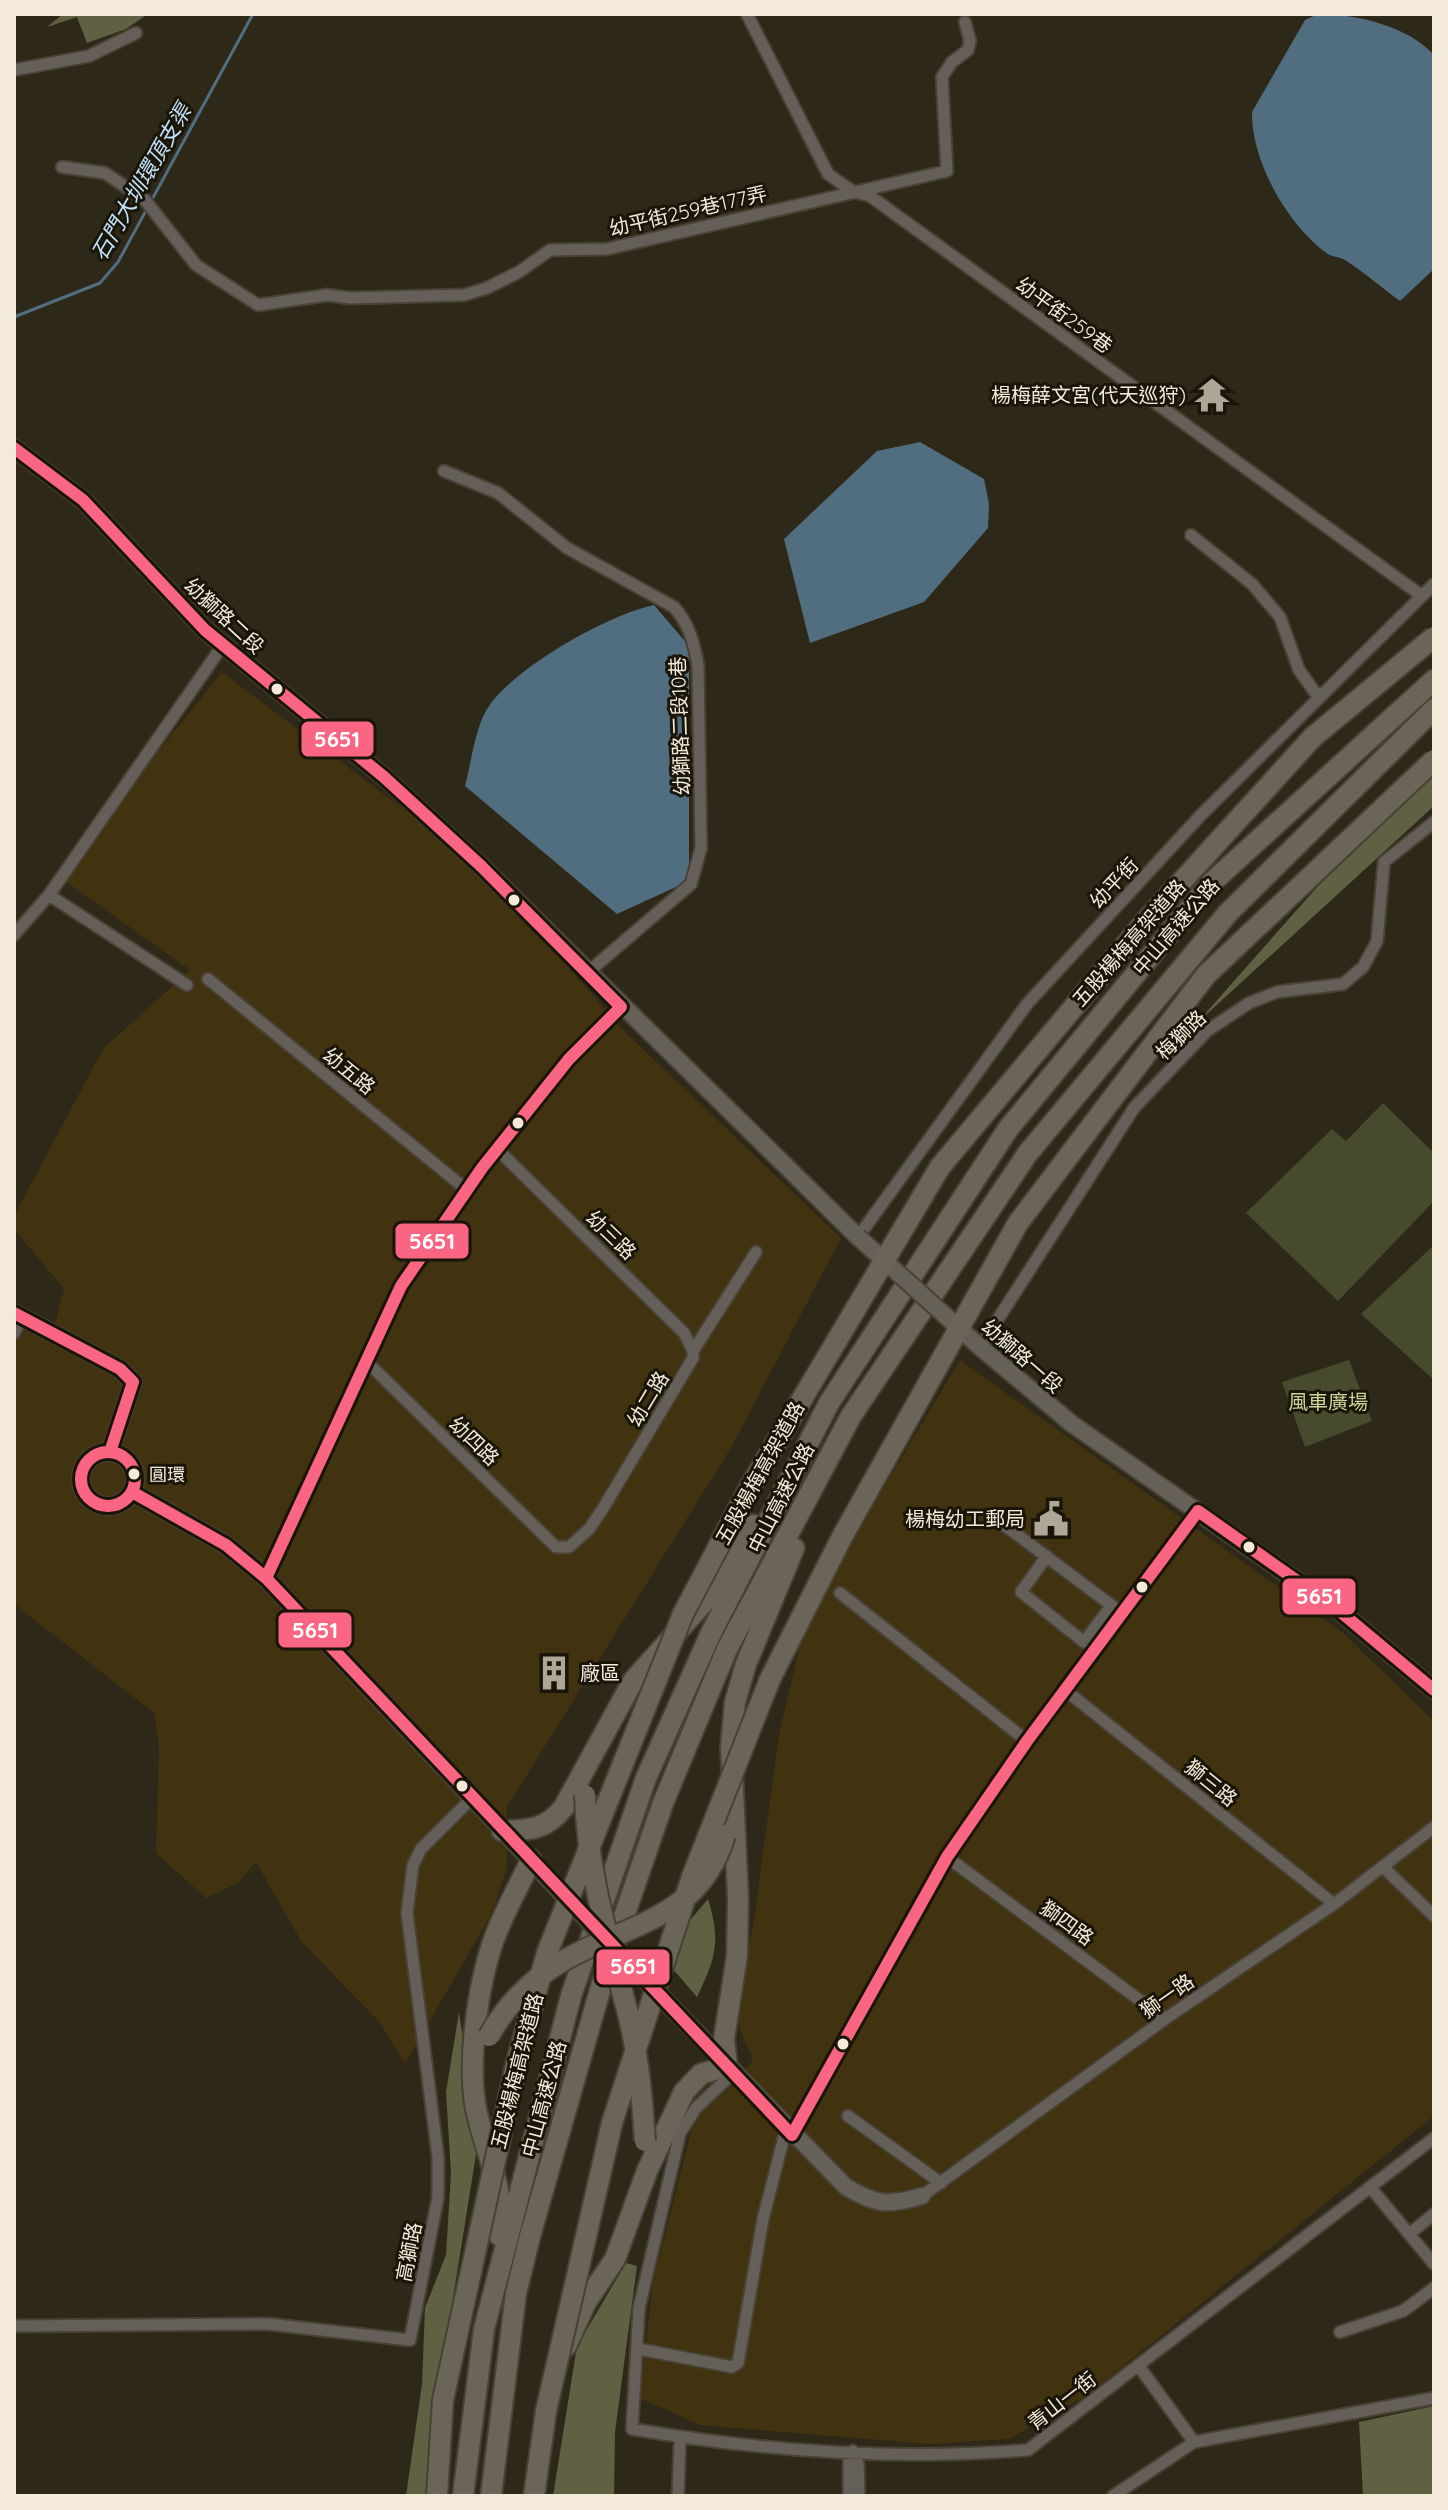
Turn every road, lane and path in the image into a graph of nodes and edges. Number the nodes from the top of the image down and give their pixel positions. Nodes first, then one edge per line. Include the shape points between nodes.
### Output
1 (747, 14) edge
2 (965, 22) dead end
3 (136, 33) dead end
4 (14, 70) edge
5 (62, 167) dead end
6 (852, 191) junction
7 (14, 448) edge
8 (444, 471) dead end
9 (1191, 535) dead end
10 (1434, 584) edge
11 (1422, 596) junction
12 (1434, 637) edge
13 (223, 645) junction
14 (1434, 680) edge
15 (1319, 698) junction
16 (1434, 709) edge
17 (1434, 760) edge
18 (1434, 822) edge
19 (49, 895) junction
20 (14, 935) edge
21 (587, 973) junction
22 (208, 979) dead end
23 (187, 985) dead end
24 (621, 1007) junction
25 (497, 1149) junction
26 (467, 1190) junction
27 (858, 1237) junction
28 (756, 1252) dead end
29 (18, 1315) edge
30 (14, 1333) edge
31 (980, 1347) junction
32 (693, 1351) junction
33 (366, 1361) junction
34 (829, 1403) junction
35 (838, 1441) junction
36 (110, 1452) junction
37 (132, 1492) junction
38 (1198, 1511) junction
39 (1000, 1522) dead end
40 (556, 1547) joint
41 (1047, 1556) junction
42 (266, 1578) junction
43 (840, 1593) dead end
44 (1116, 1610) junction
45 (1065, 1690) junction
46 (1434, 1690) edge
47 (1027, 1741) junction
48 (595, 1746) junction
49 (472, 1798) junction
50 (734, 1804) junction
51 (1434, 1827) edge
52 (502, 1831) junction
53 (947, 1857) junction
54 (531, 1860) junction
55 (1383, 1867) junction
56 (1334, 1904) junction
57 (1434, 1916) edge
58 (606, 1939) junction
59 (1165, 2019) junction
60 (475, 2062) junction
61 (730, 2069) junction
62 (848, 2116) dead end
63 (789, 2132) junction
64 (1434, 2138) edge
65 (647, 2171) junction
66 (941, 2183) junction
67 (1370, 2187) junction
68 (922, 2196) joint
69 (1434, 2214) edge
70 (1409, 2234) junction
71 (1434, 2264) edge
72 (1434, 2288) edge
73 (14, 2326) edge
74 (484, 2329) junction
75 (1340, 2332) dead end
76 (639, 2349) junction
77 (1138, 2365) junction
78 (1434, 2398) edge
79 (680, 2437) junction
80 (1194, 2442) junction
81 (853, 2451) junction
82 (437, 2496) edge
83 (463, 2496) edge
84 (491, 2496) edge
85 (524, 2496) edge
86 (534, 2496) edge
87 (678, 2496) edge
88 (849, 2496) edge
89 (859, 2496) edge
90 (1113, 2496) edge

1 - 6 street, 幼平街259巷 via 828,174
2 - 6 street, 幼平街259巷177弄 via 968,50 942,77 947,171
3 - 4 street via 89,56
5 - 6 street, 幼平街259巷177弄 via 105,173 148,205 196,265 258,305 327,295 464,295 519,272 550,250 607,249
6 - 11 street, 幼平街259巷 via 870,196
7 - 13 street, 幼獅路二段 via 83,500
8 - 21 street, 幼獅路二段10巷 via 498,493 567,548 674,607 694,644 701,848 691,884
9 - 15 street via 1252,584 1280,617 1299,670
10 - 11 street, 幼平街
11 - 15 street, 幼平街
12 - 82 highway, 五股楊梅高架道路, bridge via 1313,737 1145,922 940,1167 751,1485 683,1614 547,1953 516,2065 443,2400
13 - 19 street
13 - 21 street, 幼獅路二段 via 384,777
14 - 34 highway, 中山高速公路 via 1209,885 1008,1129
15 - 27 street, 幼平街 via 1200,816 1027,1004
16 - 35 highway, 中山高速公路 via 1228,913 1028,1153
17 - 86 highway, bridge via 1206,975 1018,1223 842,1537 770,1679 692,1877 612,2123 546,2411
18 - 31 street, 梅獅路 via 1384,862 1377,941 1363,967 1343,984 1277,992 1249,1003 1207,1031 1134,1108
19 - 20 street
19 - 23 street
21 - 24 street, 幼獅路二段
22 - 26 street, 幼五路
24 - 25 street via 569,1059
24 - 27 street, 幼獅路一段
25 - 26 street
25 - 32 street, 幼三路 via 684,1333
26 - 33 street via 401,1286
27 - 31 street, 幼獅路一段, bridge
28 - 32 street, 幼二路
29 - 30 street
29 - 36 street via 120,1369 133,1382
31 - 38 street, 幼獅路一段 via 1072,1424
32 - 40 street, 幼二路 via 589,1529 569,1547
33 - 40 street, 幼四路
33 - 42 street
34 - 48 highway via 711,1594 633,1681
34 - 74 highway, 中山高速公路 via 711,1633 646,1778 571,1996
35 - 50 highway via 735,1702
35 - 84 highway, 中山高速公路 via 727,1649 663,1803 606,1969 516,2293
36 - 37 street via 129,1463 135,1477
36 - 37 street via 88,1460 82,1470 84,1493 91,1501 114,1506
37 - 42 street via 226,1545
38 - 44 street
38 - 46 street, 幼獅路一段 via 1337,1609
39 - 41 street
41 - 44 street
41 - 44 street via 1021,1592 1084,1642
42 - 49 street
43 - 47 street
44 - 45 street
45 - 47 street
45 - 56 street, 獅三路
47 - 53 street
48 - 52 highway via 553,1821 538,1829
48 - 58 highway, bridge via 585,1795 588,1849
49 - 52 street
49 - 73 street, 高獅路 via 421,1849 413,1865 407,1913 438,2157 438,2197 410,2340 268,2324
50 - 58 highway, bridge via 720,1852 695,1892 657,1920
50 - 61 highway via 737,1956 724,2039
51 - 55 street, 獅一路
52 - 54 street
53 - 59 street, 獅四路
53 - 63 street
54 - 58 street, bridge
54 - 60 highway via 494,1940 478,2010
55 - 56 street, 獅一路
55 - 57 street
56 - 59 street, 獅一路
58 - 60 highway, bridge via 560,1962 527,1988 499,2017
58 - 61 street, bridge
58 - 65 highway, bridge via 638,2067
59 - 66 street, 獅一路
60 - 74 highway via 476,2110 501,2200
61 - 63 street
61 - 65 highway via 701,2074 684,2092
61 - 76 street via 680,2133 639,2308
62 - 66 street
63 - 68 street via 846,2187 873,2203
63 - 76 street via 763,2219 738,2363 732,2367
64 - 67 street, 青山一街
65 - 85 highway via 615,2259 565,2347
66 - 68 street, 獅一路
67 - 70 street
67 - 77 street, 青山一街
69 - 70 street
70 - 71 street
72 - 75 street via 1403,2311
74 - 83 highway, 中山高速公路
76 - 79 street, 青山一街 via 632,2429
77 - 80 street
77 - 81 street, 青山一街 via 1028,2450 953,2456
78 - 80 street
79 - 81 street, 青山一街 via 729,2445
79 - 87 street
80 - 90 street
81 - 88 street
81 - 89 street

